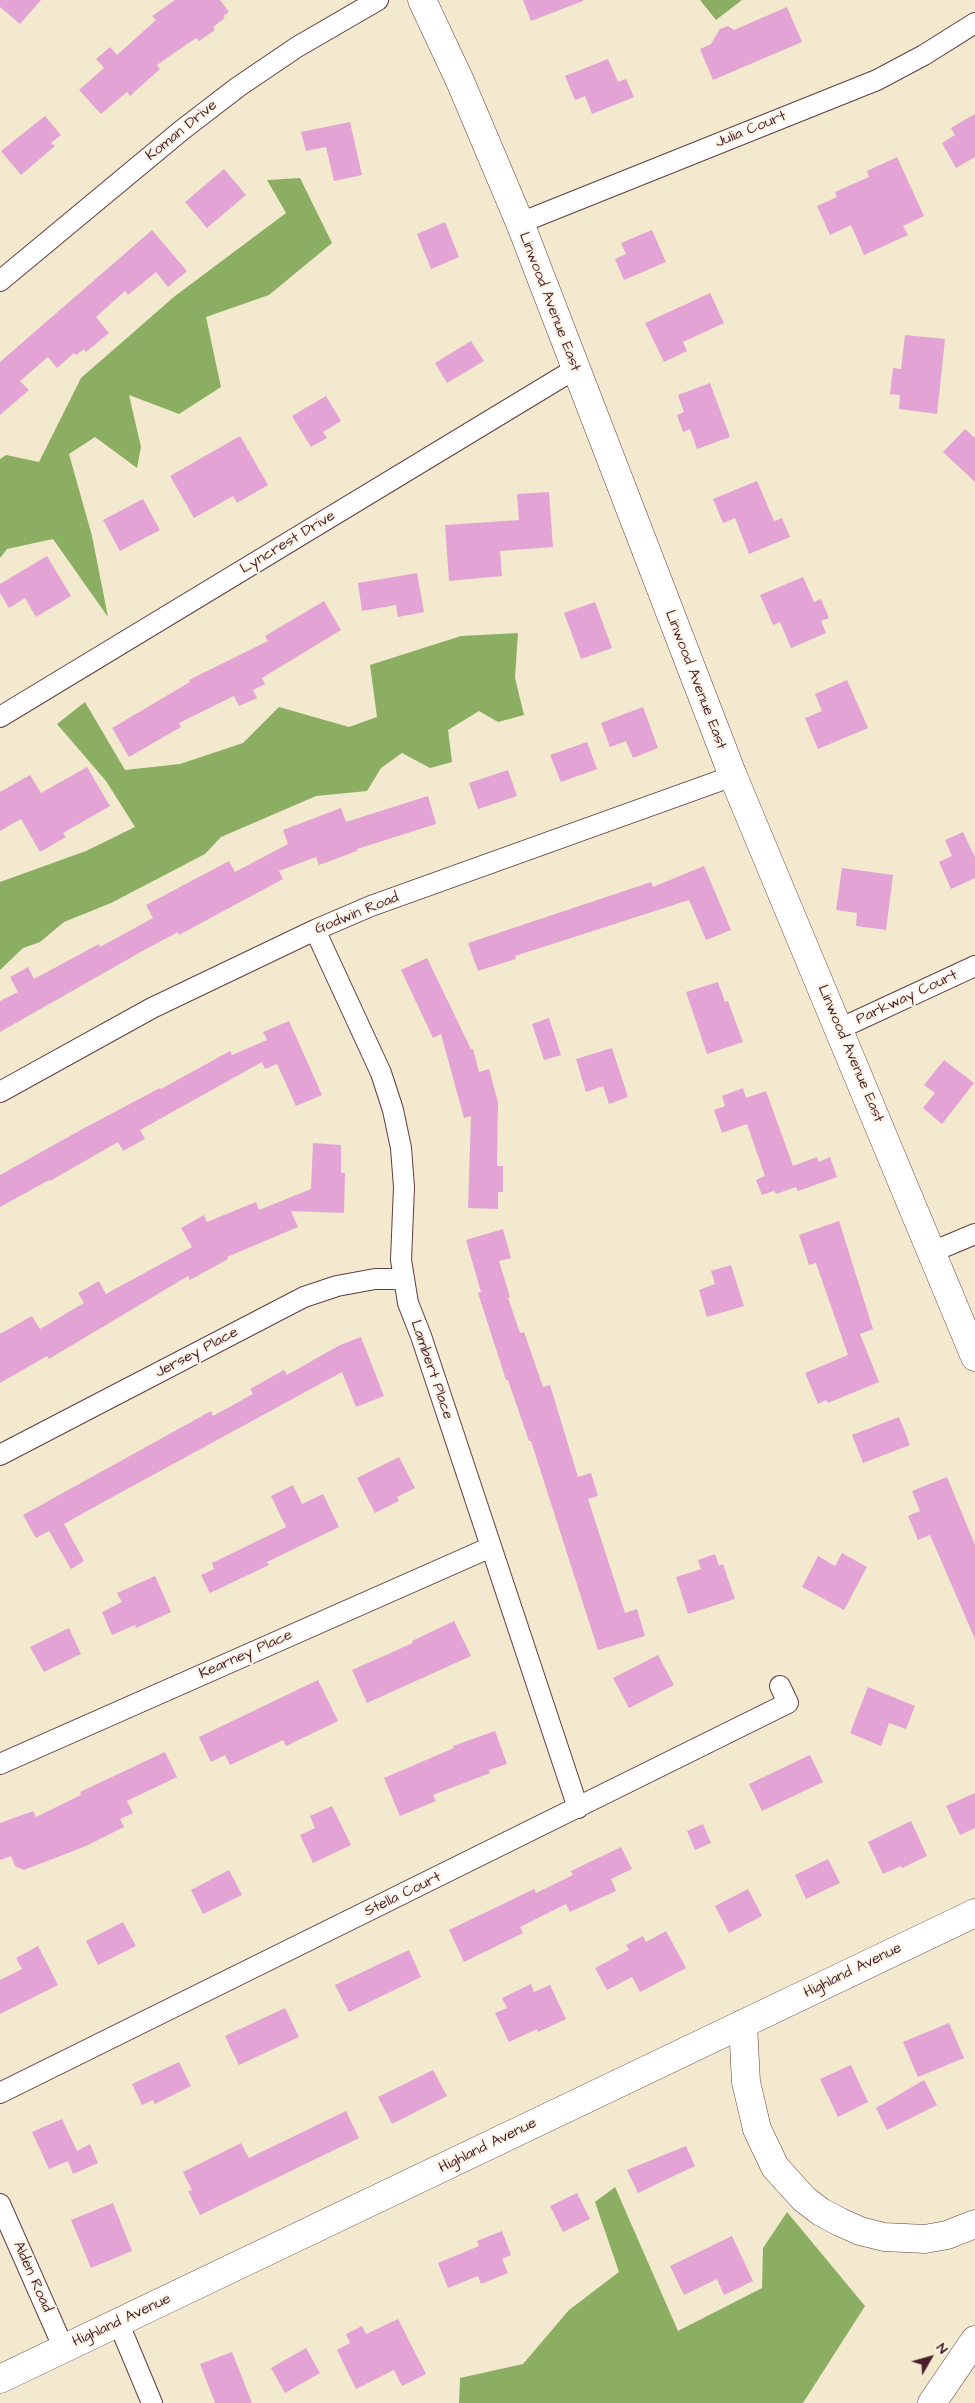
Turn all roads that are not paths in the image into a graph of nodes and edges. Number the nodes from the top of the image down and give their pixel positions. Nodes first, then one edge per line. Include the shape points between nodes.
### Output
1 (378, 0) edge
2 (422, 0) edge
3 (975, 23) edge
4 (520, 223) junction
5 (0, 281) edge
6 (575, 369) junction
7 (0, 717) edge
8 (733, 776) junction
9 (315, 930) junction
10 (975, 966) edge
11 (839, 1029) junction
12 (0, 1092) edge
13 (975, 1234) edge
14 (932, 1252) junction
15 (403, 1279) junction
16 (975, 1357) edge
17 (0, 1455) edge
18 (491, 1547) junction
19 (780, 1686) dead end
20 (0, 1764) edge
21 (578, 1808) junction
22 (975, 1913) edge
23 (743, 2024) junction
24 (0, 2093) edge
25 (0, 2204) edge
26 (975, 2224) edge
27 (119, 2324) junction
28 (975, 2340) edge
29 (64, 2349) junction
30 (975, 2372) edge
31 (0, 2379) edge
32 (152, 2403) edge
33 (932, 2403) edge
34 (954, 2403) edge

1 - 5 street, Koman Drive via 297,47 238,87
2 - 4 main road, Linwood Avenue East via 460,80
3 - 4 street, Julia Court via 877,80
4 - 6 main road, Linwood Avenue East
6 - 7 street, Lyncrest Drive
6 - 8 main road, Linwood Avenue East
8 - 9 street, Godwin Road via 371,906
8 - 11 main road, Linwood Avenue East
9 - 12 street, Godwin Road via 152,1008
9 - 15 street, Lambert Place via 381,1073 393,1110 401,1148 404,1187
10 - 11 street, Parkway Court
11 - 14 main road, Linwood Avenue East
13 - 14 street
14 - 16 main road, Linwood Avenue East
15 - 17 street, Jersey Place via 375,1279 337,1286 304,1297
15 - 18 street, Lambert Place via 408,1303
18 - 20 street, Kearney Place
18 - 21 street, Lambert Place
19 - 21 street, Stella Court via 788,1703
21 - 24 street, Stella Court
22 - 23 main road, Highland Avenue
23 - 26 main road via 746,2082 757,2129 775,2167 804,2199 840,2222 884,2237 925,2239
23 - 27 main road, Highland Avenue
25 - 29 street, Alden Road
27 - 29 main road, Highland Avenue
27 - 32 street
28 - 33 main road
29 - 31 main road, Highland Avenue
30 - 34 main road

